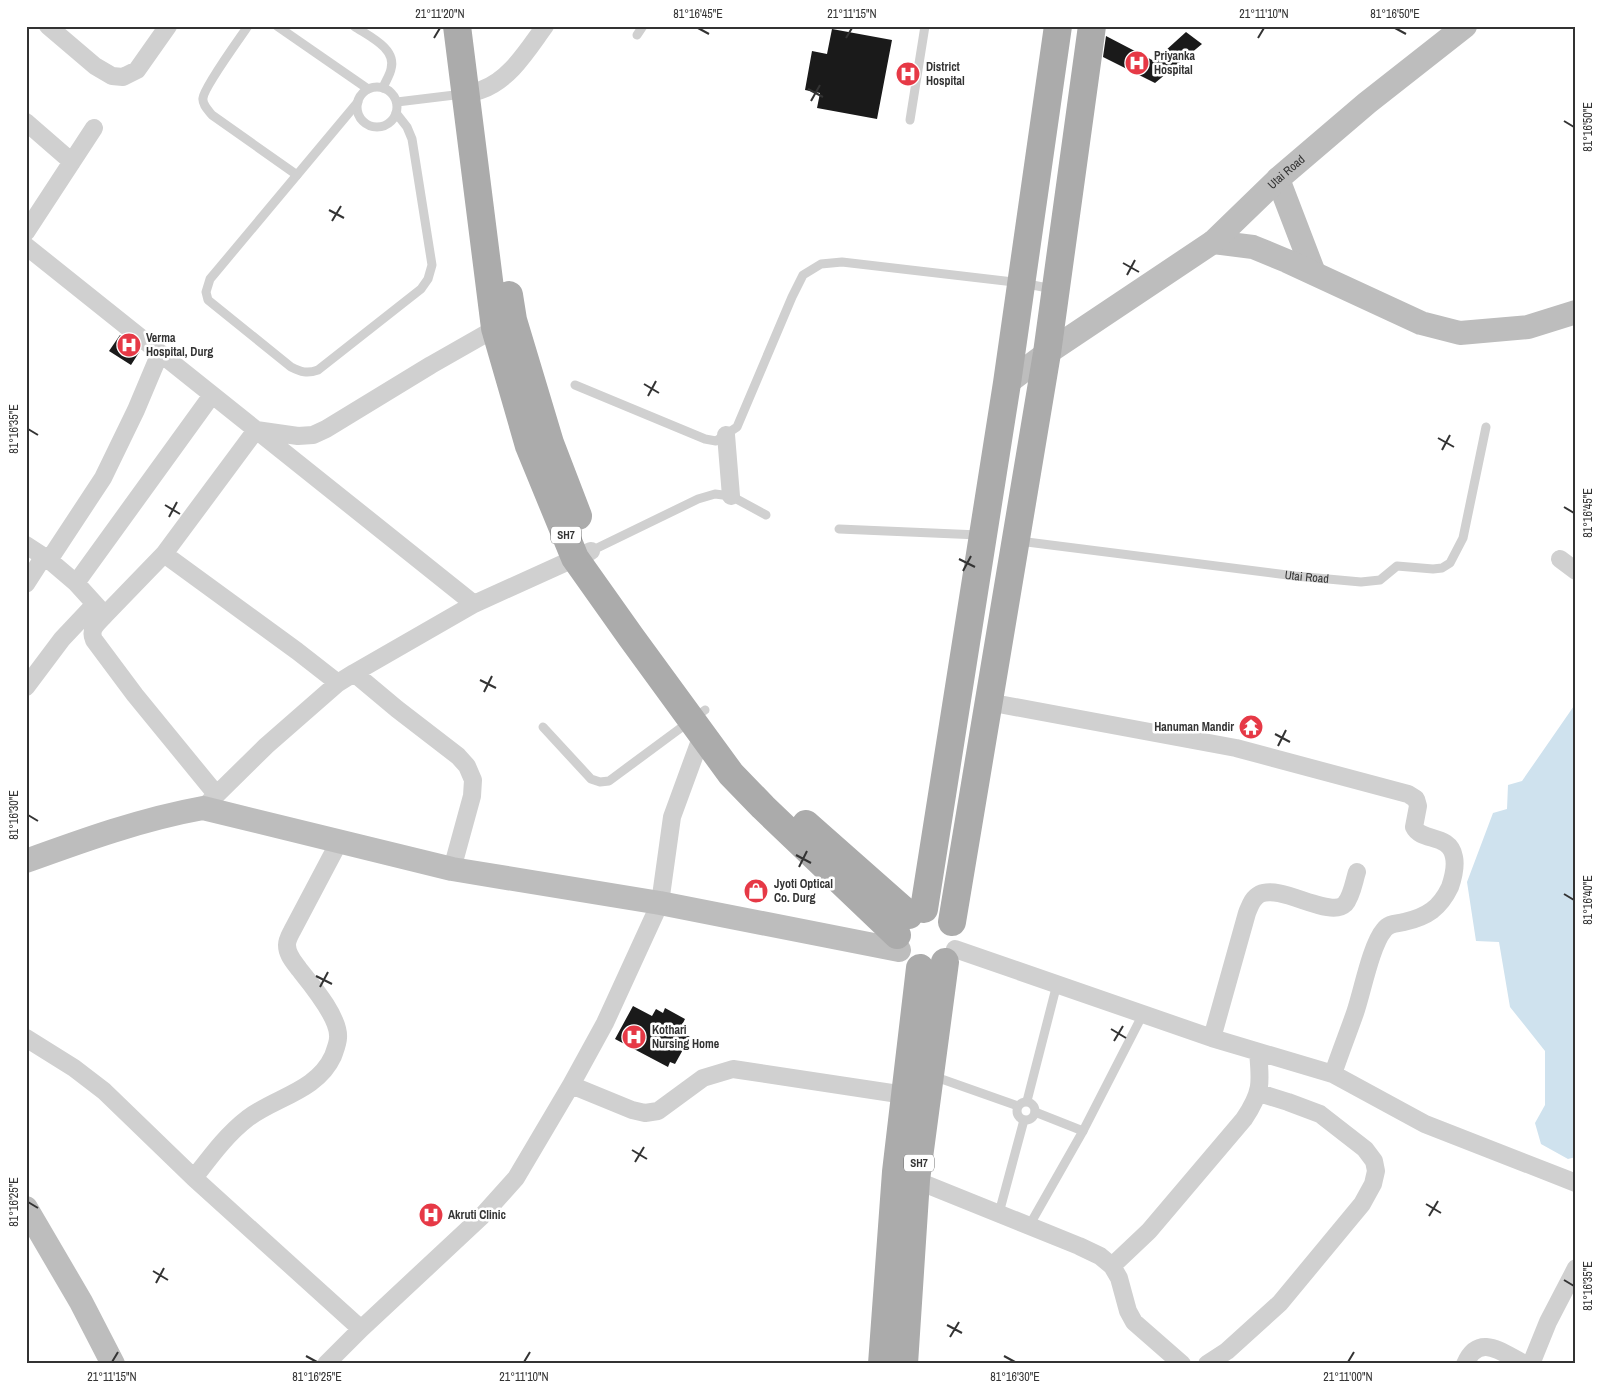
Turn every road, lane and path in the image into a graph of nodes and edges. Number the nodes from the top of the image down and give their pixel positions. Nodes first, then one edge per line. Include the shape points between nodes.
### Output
1 (48, 26) edge
2 (168, 26) edge
3 (248, 26) edge
4 (277, 26) edge
5 (354, 26) edge
6 (456, 26) edge
7 (472, 26) edge
8 (545, 26) edge
9 (644, 26) edge
10 (925, 26) edge
11 (1058, 26) edge
12 (1092, 26) edge
13 (1465, 26) edge
14 (637, 35) dead end
15 (383, 88) junction
16 (368, 90) junction
17 (474, 92) junction
18 (358, 102) junction
19 (397, 102) junction
20 (396, 113) junction
21 (910, 120) dead end
22 (26, 122) edge
23 (94, 128) dead end
24 (72, 162) junction
25 (297, 175) junction
26 (1278, 179) junction
27 (26, 232) edge
28 (1213, 242) junction
29 (26, 246) edge
30 (1314, 273) junction
31 (1022, 283) junction
32 (1056, 289) junction
33 (1576, 312) edge
34 (504, 324) junction
35 (160, 353) junction
36 (1047, 353) junction
37 (1008, 383) junction
38 (575, 385) dead end
39 (212, 395) junction
40 (1486, 427) dead end
41 (256, 430) junction
42 (726, 435) junction
43 (731, 496) junction
44 (766, 515) dead end
45 (839, 529) dead end
46 (983, 535) junction
47 (1016, 540) junction
48 (26, 545) edge
49 (164, 554) junction
50 (583, 554) junction
51 (47, 558) junction
52 (1560, 559) dead end
53 (1576, 571) edge
54 (76, 582) junction
55 (26, 584) edge
56 (474, 604) junction
57 (100, 610) junction
58 (354, 672) junction
59 (338, 683) junction
60 (26, 687) edge
61 (988, 702) junction
62 (700, 721) junction
63 (543, 727) dead end
64 (209, 801) junction
65 (339, 842) junction
66 (26, 860) edge
67 (452, 869) junction
68 (1357, 872) dead end
69 (660, 903) junction
70 (952, 922) junction
71 (907, 927) junction
72 (940, 960) junction
73 (1057, 984) junction
74 (1143, 1014) junction
75 (26, 1038) edge
76 (1212, 1038) junction
77 (1258, 1052) junction
78 (1333, 1074) junction
79 (931, 1075) junction
80 (571, 1085) junction
81 (1258, 1094) junction
82 (905, 1095) junction
83 (1028, 1101) junction
84 (1018, 1106) junction
85 (1035, 1112) junction
86 (1024, 1120) junction
87 (1083, 1131) junction
88 (906, 1176) junction
89 (194, 1178) junction
90 (1576, 1183) edge
91 (26, 1208) edge
92 (999, 1213) junction
93 (1029, 1226) junction
94 (1112, 1266) junction
95 (1576, 1268) edge
96 (361, 1329) junction
97 (113, 1364) edge
98 (326, 1364) edge
99 (882, 1364) edge
100 (904, 1364) edge
101 (1182, 1364) edge
102 (1207, 1364) edge
103 (1465, 1364) edge
104 (1525, 1364) edge
105 (1531, 1364) edge

1 - 2 street via 95,66 112,76 123,77 137,70
3 - 25 lane via 208,87 202,98 204,106
4 - 16 lane
5 - 15 lane via 391,55 392,68
6 - 17 main road, SH7
7 - 17 main road, SH7
8 - 17 street via 511,71
9 - 14 lane
10 - 21 lane
11 - 31 main road
12 - 32 main road
13 - 26 street, Utai Road
15 - 16 lane
15 - 19 lane via 392,93
16 - 18 lane
17 - 19 lane
17 - 34 main road, SH7
18 - 20 lane via 357,110 367,125 384,126
18 - 25 lane
19 - 20 lane
20 - 25 lane via 412,138 432,265 428,279 421,290 318,370 309,373 291,366 208,300 206,292 210,279
22 - 24 street
23 - 24 street
24 - 27 street
26 - 28 street, Utai Road
26 - 30 street
28 - 30 street via 1254,247
28 - 36 street, Utai Road
29 - 35 street
30 - 33 street via 1421,323 1460,333 1528,327
31 - 32 lane
31 - 37 main road
31 - 42 lane via 842,262 821,264 803,275 737,427
32 - 36 main road
34 - 41 street via 313,435
34 - 50 main road, SH7 via 529,446
35 - 39 street
35 - 51 street via 103,478
36 - 37 street, Utai Road
36 - 47 main road
37 - 46 main road
38 - 42 lane via 705,439 716,441
39 - 41 street
39 - 54 street
40 - 47 lane, Utai Road via 1463,538 1450,563 1442,568 1397,566 1380,580 1361,582
41 - 49 street
41 - 56 street
42 - 43 street
43 - 44 lane
43 - 50 lane via 715,494 698,499
45 - 46 lane
46 - 71 main road
47 - 61 main road
48 - 51 street
49 - 57 street
49 - 59 street
50 - 56 street
50 - 62 main road, SH7
51 - 54 street
51 - 55 street
52 - 53 street
54 - 57 street
56 - 58 street
57 - 60 street via 62,639
57 - 64 street via 92,629 94,640
58 - 59 street
58 - 67 street via 467,766 472,780 472,796
59 - 64 street
61 - 70 main road
61 - 78 street via 1236,748 1408,794 1416,799 1414,827 1419,833 1438,838 1450,847 1454,857 1453,878 1444,900 1432,912 1392,924 1384,930 1374,949
62 - 63 lane via 609,781 600,782 591,780
62 - 69 street via 672,817
62 - 71 main road, SH7 via 731,774 756,800
64 - 65 street
64 - 66 street
65 - 67 street
65 - 89 street via 287,945 290,957 318,993 335,1022 338,1040 332,1056 325,1070 311,1083 250,1116 235,1129
67 - 69 street
68 - 76 street via 1343,906 1324,906 1268,892 1252,900
69 - 71 street
69 - 80 street via 605,1023
70 - 71 main road, SH7 via 939,912
70 - 72 main road, SH7 via 956,935
71 - 72 main road, SH7 via 907,962
72 - 73 street
72 - 79 main road, SH7
72 - 82 main road, SH7
73 - 74 street
73 - 83 lane
74 - 76 street
74 - 87 lane
75 - 89 street via 104,1091
76 - 77 street
77 - 78 street
77 - 81 street via 1261,1081
78 - 90 street via 1424,1124
79 - 84 lane
79 - 88 main road, SH7
80 - 82 street via 645,1113 658,1111 704,1078 733,1068
80 - 96 street via 516,1178 481,1217
81 - 94 street via 1244,1119 1150,1231
81 - 102 street via 1320,1114 1365,1149 1374,1161 1376,1171 1362,1204 1280,1303 1227,1351
82 - 88 main road, SH7
83 - 84 lane
83 - 85 lane
84 - 86 lane via 1017,1115
85 - 86 lane via 1033,1117
85 - 87 lane
86 - 92 lane
87 - 93 lane
88 - 92 street
88 - 99 main road, SH7
88 - 100 main road, SH7
89 - 96 street
91 - 97 street via 82,1302
92 - 93 street
93 - 94 street via 1100,1256
94 - 101 street via 1134,1322
95 - 105 street
96 - 98 street
103 - 104 street via 1476,1348 1489,1346

